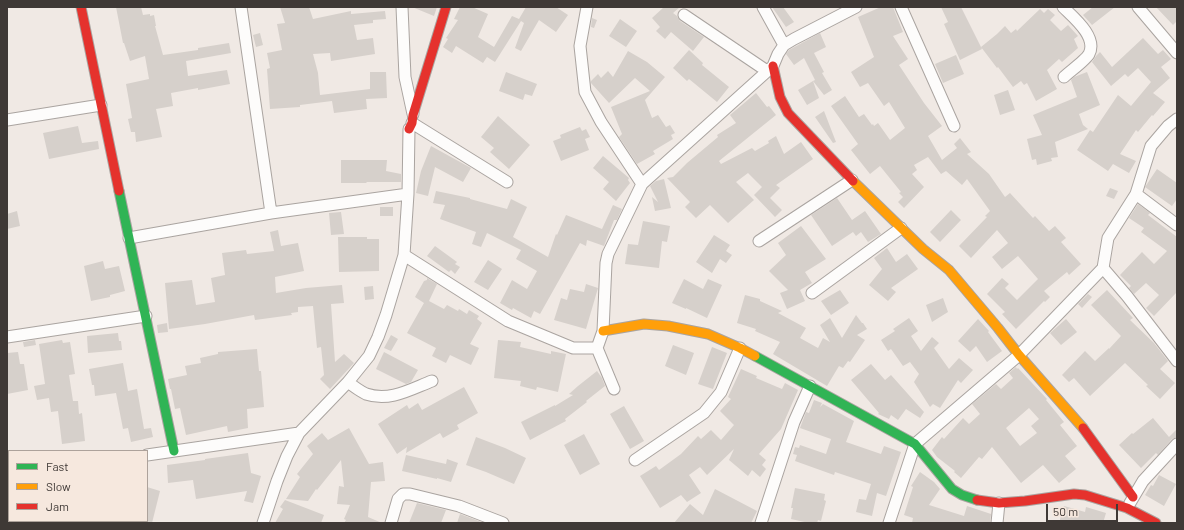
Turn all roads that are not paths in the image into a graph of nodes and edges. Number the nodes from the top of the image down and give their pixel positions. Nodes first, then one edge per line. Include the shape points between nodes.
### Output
1 (81, 7) edge
2 (241, 7) edge
3 (402, 7) edge
4 (446, 7) edge
5 (587, 7) edge
6 (763, 7) edge
7 (856, 7) edge
8 (901, 7) edge
9 (1064, 7) edge
10 (1138, 7) edge
11 (684, 15) dead end
12 (784, 45) junction
13 (1177, 53) edge
14 (770, 69) junction
15 (1064, 77) dead end
16 (101, 105) junction
17 (1177, 119) edge
18 (7, 120) edge
19 (412, 122) junction
20 (954, 126) dead end
21 (852, 180) junction
22 (507, 182) dead end
23 (642, 184) junction
24 (408, 194) junction
25 (1136, 194) junction
26 (271, 213) junction
27 (1177, 225) edge
28 (901, 228) junction
29 (129, 238) junction
30 (759, 241) dead end
31 (404, 255) junction
32 (1104, 268) junction
33 (812, 293) dead end
34 (146, 316) junction
35 (603, 332) junction
36 (7, 337) edge
37 (597, 348) junction
38 (740, 348) junction
39 (1019, 355) junction
40 (1177, 361) edge
41 (432, 381) dead end
42 (348, 382) junction
43 (810, 386) junction
44 (614, 388) dead end
45 (299, 433) junction
46 (915, 444) junction
47 (1177, 444) edge
48 (174, 451) junction
49 (148, 455) edge
50 (635, 460) dead end
51 (1133, 497) junction
52 (999, 503) junction
53 (1127, 508) junction
54 (1153, 522) edge
55 (263, 523) edge
56 (391, 523) edge
57 (503, 523) edge
58 (761, 523) edge
59 (889, 523) edge
60 (997, 523) edge

1 - 16 street
2 - 26 street
3 - 19 street via 404,77
4 - 19 street
5 - 23 street via 580,46 585,92 600,122
6 - 12 street
7 - 12 street
8 - 20 street
9 - 15 street via 1086,30 1091,49 1089,55
10 - 13 street
11 - 14 street
12 - 14 street
14 - 21 street via 788,113
14 - 23 street
16 - 18 street
16 - 29 street
17 - 25 street via 1151,146
19 - 22 street
19 - 24 street
21 - 28 street
21 - 30 street
23 - 35 street via 608,254
24 - 26 street
24 - 31 street
25 - 27 street
25 - 32 street via 1108,238
26 - 29 street
28 - 33 street
28 - 39 street via 949,270
29 - 34 street
31 - 37 street via 508,321 573,348
31 - 42 street via 378,337 368,356
32 - 39 street
32 - 40 street
34 - 36 street
34 - 48 street
35 - 37 street
35 - 38 street via 644,324 668,326 708,334
37 - 44 street
38 - 43 street
38 - 50 street via 720,392 704,413
39 - 46 street
39 - 51 street via 1079,422
41 - 42 street via 381,398 365,394
42 - 45 street
43 - 46 street
43 - 58 street via 794,422
45 - 48 street
45 - 55 street via 277,481
46 - 52 street via 952,489 982,501
46 - 59 street
47 - 51 street via 1142,481
48 - 49 street
51 - 53 street
52 - 53 street via 1074,494 1095,497
52 - 60 street
53 - 54 street
56 - 57 street via 398,499 403,494 459,506

